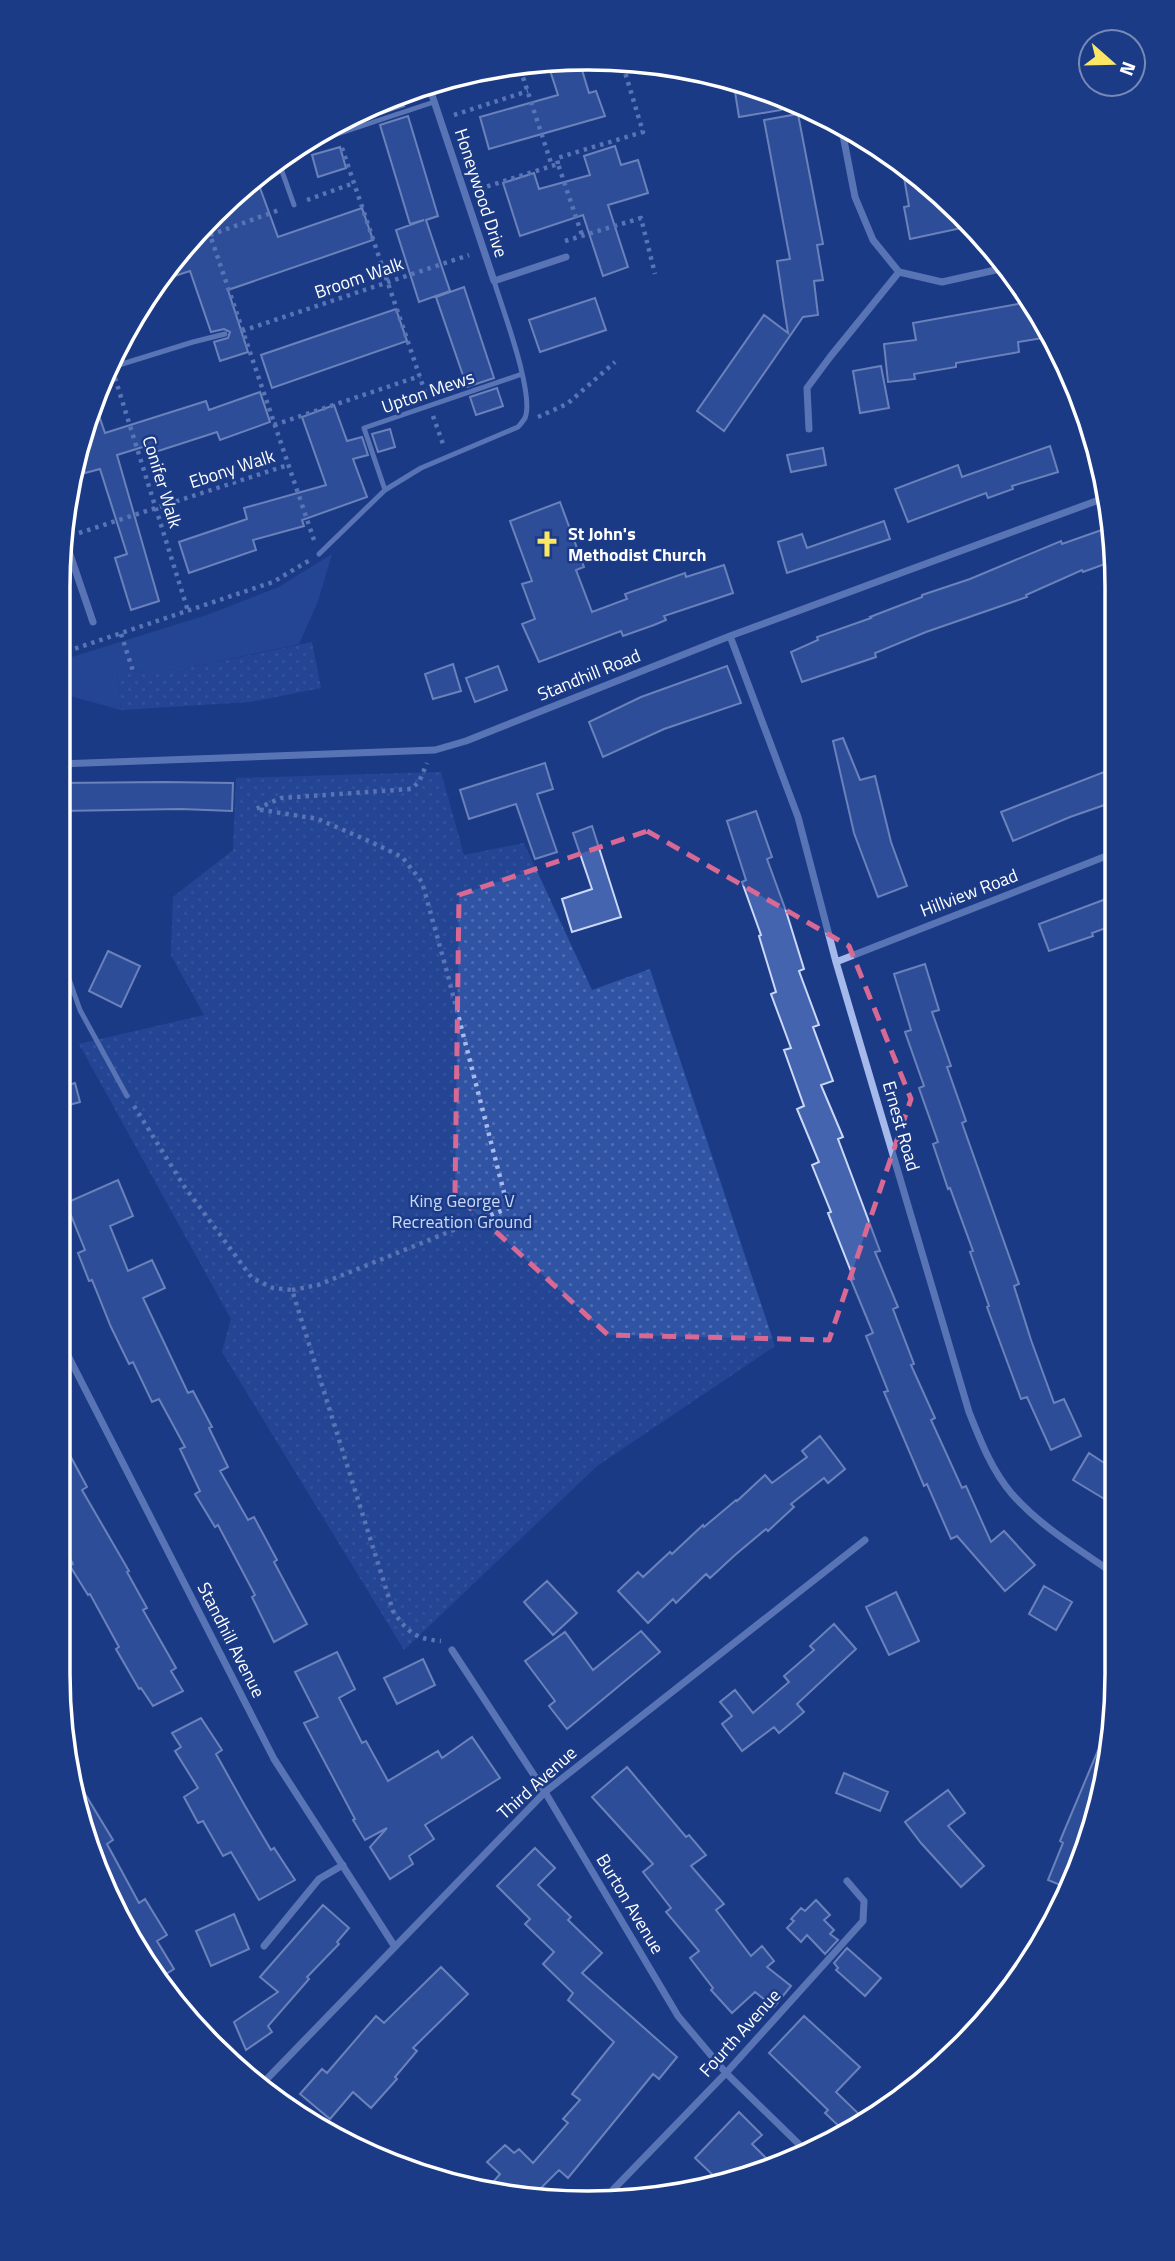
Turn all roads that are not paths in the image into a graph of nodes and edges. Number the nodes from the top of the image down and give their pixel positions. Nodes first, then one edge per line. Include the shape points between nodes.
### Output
1 (431, 94) edge
2 (434, 102) junction
3 (336, 135) edge
4 (843, 138) edge
5 (282, 170) edge
6 (294, 205) dead end
7 (566, 257) road end
8 (996, 270) edge
9 (899, 272) junction
10 (494, 281) junction
11 (225, 334) dead end
12 (120, 364) edge
13 (522, 374) junction
14 (809, 429) dead end
15 (385, 490) junction
16 (1097, 501) edge
17 (319, 554) road end
18 (71, 559) edge
19 (93, 622) dead end
20 (730, 636) junction
21 (70, 764) edge
22 (1105, 857) edge
23 (836, 962) junction
24 (70, 982) edge
25 (128, 1096) road end
26 (70, 1360) edge
27 (865, 1541) dead end
28 (1105, 1567) edge
29 (453, 1650) dead end
30 (545, 1792) junction
31 (342, 1865) junction
32 (847, 1881) dead end
33 (264, 1946) dead end
34 (396, 1947) junction
35 (726, 2073) junction
36 (266, 2079) edge
37 (800, 2145) edge
38 (613, 2190) edge

1 - 2 street, Honeywood Drive
2 - 3 lane
2 - 10 street, Honeywood Drive
4 - 9 street via 855,197 873,240
5 - 6 lane
7 - 10 street, Honeywood Drive
8 - 9 street via 942,282
9 - 14 street via 807,388
10 - 13 lane
11 - 12 lane
13 - 15 lane via 527,404 518,427 421,468
13 - 15 lane, Upton Mews via 364,428
15 - 17 lane
16 - 20 street, Standhill Road
18 - 19 street
20 - 21 street, Standhill Road via 466,741 429,750
20 - 23 street, Ernest Road via 798,817
22 - 23 street, Hillview Road
23 - 28 street, Ernest Road via 969,1412 985,1451 1011,1493 1041,1522
24 - 25 lane via 80,1010
26 - 31 street, Standhill Avenue via 274,1759
27 - 30 street, Third Avenue
29 - 30 street, Burton Avenue
30 - 34 street, Third Avenue
30 - 35 street, Burton Avenue via 678,2016
31 - 33 street via 319,1879
31 - 34 street, Standhill Avenue
32 - 35 street, Fourth Avenue via 864,1901 863,1921
34 - 36 street, Third Avenue
35 - 37 street, Burton Avenue
35 - 38 street, Fourth Avenue

